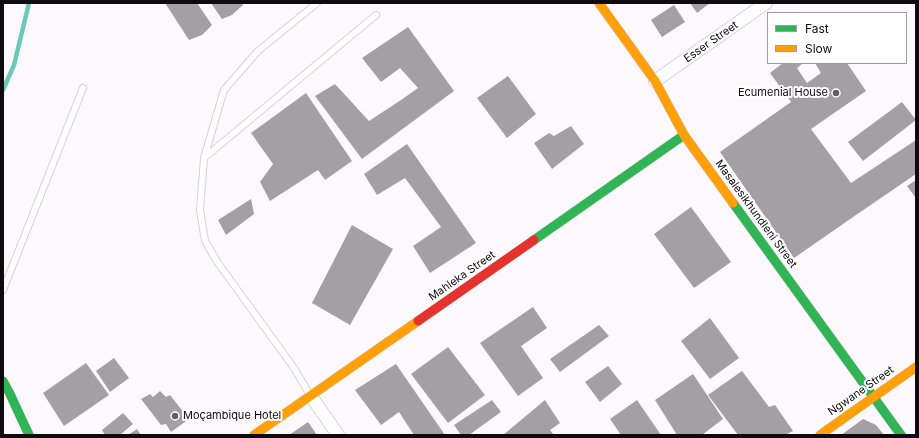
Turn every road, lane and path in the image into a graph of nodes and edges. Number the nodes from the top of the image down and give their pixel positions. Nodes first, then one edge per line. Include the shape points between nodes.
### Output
1 (317, 3) edge
2 (599, 3) edge
3 (766, 3) edge
4 (376, 16) dead end
5 (655, 81) junction
6 (83, 88) dead end
7 (684, 135) junction
8 (204, 158) junction
9 (3, 290) edge
10 (916, 367) edge
11 (3, 381) edge
12 (6, 394) edge
13 (311, 396) junction
14 (874, 397) junction
15 (29, 435) edge
16 (254, 435) edge
17 (338, 435) edge
18 (820, 435) edge
19 (901, 435) edge

1 - 8 lane via 258,51 224,90
2 - 5 street, Masalesikhundleni Street
3 - 5 street, Esser Street
4 - 8 lane
5 - 7 street, Masalesikhundleni Street
6 - 9 lane
7 - 13 street, Mahleka Street
7 - 14 street, Masalesikhundleni Street
8 - 13 lane via 200,210 205,241
10 - 14 street, Ngwane Street
11 - 12 street
12 - 15 street
13 - 16 street, Mahleka Street
13 - 17 street
14 - 18 street, Ngwane Street
14 - 19 street, Masalesikhundleni Street

